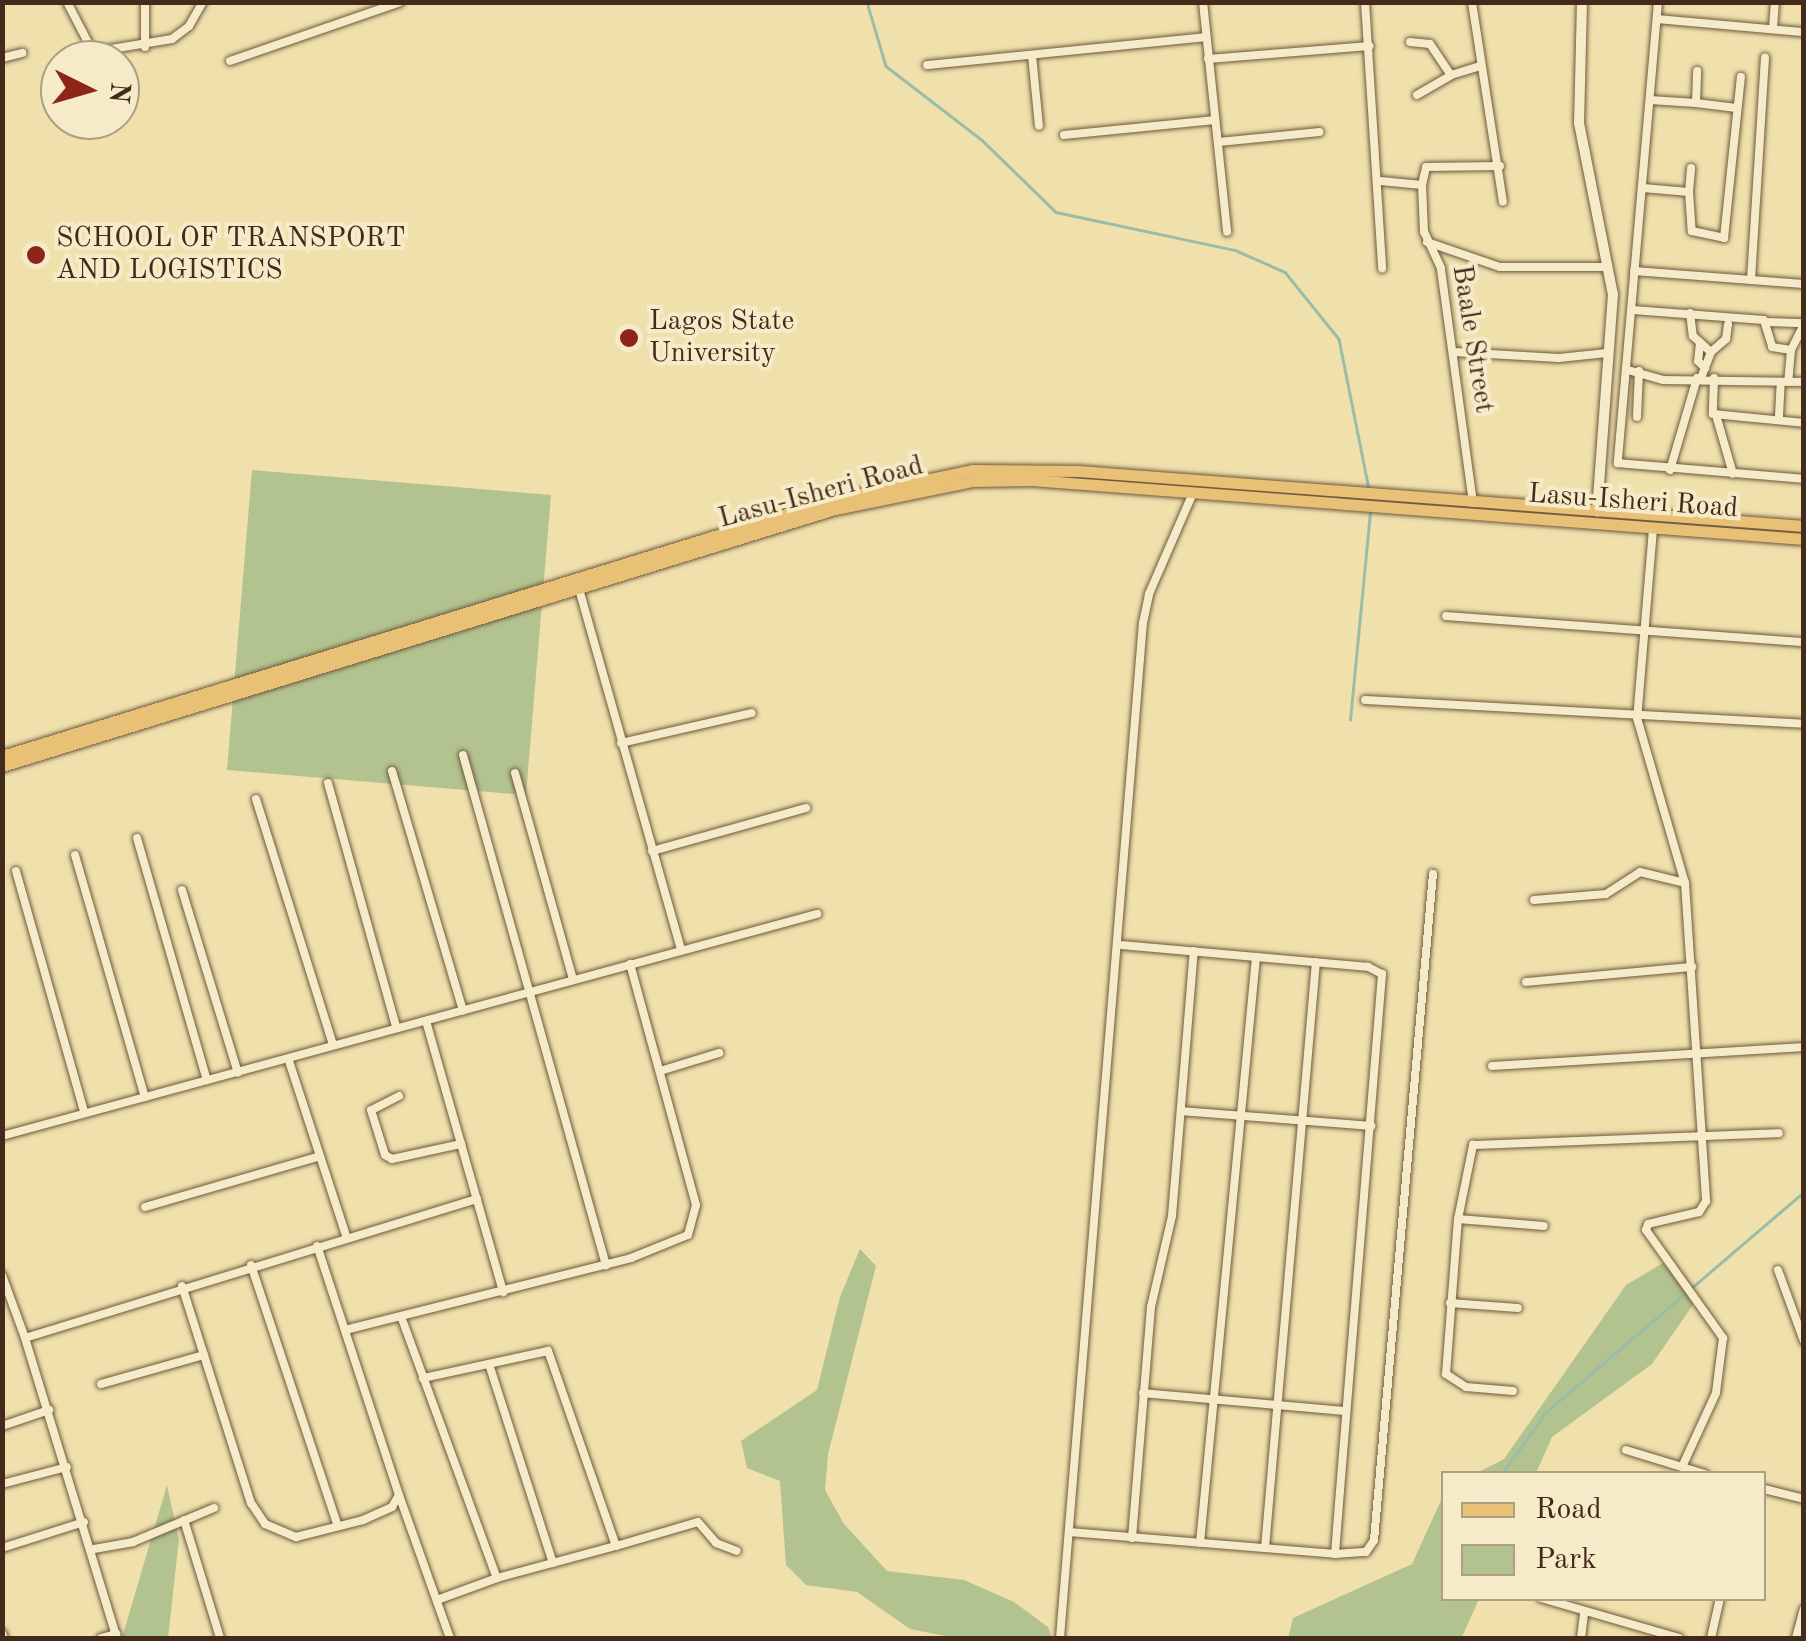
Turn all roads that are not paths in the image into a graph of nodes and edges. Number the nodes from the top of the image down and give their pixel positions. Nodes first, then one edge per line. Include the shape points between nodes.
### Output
1 (67, 2) edge
2 (145, 2) edge
3 (203, 2) edge
4 (400, 2) edge
5 (1203, 2) edge
6 (1365, 2) edge
7 (1472, 2) edge
8 (1579, 2) edge
9 (1658, 2) edge
10 (1775, 2) edge
11 (1656, 18) junction
12 (1773, 29) junction
13 (1804, 32) edge
14 (1206, 36) junction
15 (1410, 42) dead end
16 (1369, 46) junction
17 (145, 47) junction
18 (22, 53) dead end
19 (1032, 55) junction
20 (1765, 57) dead end
21 (2, 58) edge
22 (1208, 58) junction
23 (230, 62) dead end
24 (927, 65) dead end
25 (1481, 66) junction
26 (1697, 72) dead end
27 (1451, 74) junction
28 (1740, 77) dead end
29 (1417, 95) dead end
30 (1650, 100) junction
31 (1696, 103) junction
32 (1737, 108) junction
33 (1216, 120) junction
34 (1038, 126) dead end
35 (1320, 132) dead end
36 (1064, 135) dead end
37 (1219, 142) junction
38 (1500, 166) junction
39 (1691, 168) dead end
40 (1381, 181) junction
41 (1422, 185) junction
42 (1643, 188) junction
43 (1689, 192) junction
44 (1503, 202) dead end
45 (1227, 232) dead end
46 (1427, 242) junction
47 (1606, 267) junction
48 (1382, 268) dead end
49 (1634, 271) junction
50 (1751, 280) junction
51 (1804, 284) edge
52 (1633, 310) junction
53 (1690, 313) junction
54 (1767, 322) junction
55 (1728, 324) dead end
56 (1804, 324) edge
57 (1700, 343) junction
58 (1791, 350) junction
59 (1454, 352) junction
60 (1607, 352) junction
61 (1711, 352) junction
62 (1628, 370) junction
63 (1639, 372) junction
64 (1702, 375) junction
65 (1714, 378) junction
66 (1784, 382) junction
67 (1804, 382) edge
68 (1716, 414) junction
69 (1637, 416) dead end
70 (1779, 416) junction
71 (1804, 423) edge
72 (1670, 470) junction
73 (1733, 474) junction
74 (1804, 480) edge
75 (1192, 495) junction
76 (1473, 503) junction
77 (1595, 511) junction
78 (1804, 526) edge
79 (1652, 528) junction
80 (1804, 538) edge
81 (579, 588) junction
82 (1446, 616) dead end
83 (1646, 635) junction
84 (1804, 642) edge
85 (1365, 700) dead end
86 (194, 704) junction
87 (752, 713) dead end
88 (1637, 718) junction
89 (1804, 724) edge
90 (621, 743) junction
91 (463, 755) dead end
92 (2, 756) edge
93 (2, 766) edge
94 (392, 771) dead end
95 (515, 773) dead end
96 (328, 782) dead end
97 (256, 799) dead end
98 (806, 808) dead end
99 (137, 838) dead end
100 (652, 851) junction
101 (75, 855) dead end
102 (16, 871) dead end
103 (1434, 874) dead end
104 (1685, 883) junction
105 (182, 890) dead end
106 (1534, 900) dead end
107 (816, 914) dead end
108 (1122, 945) junction
109 (680, 950) junction
110 (1194, 952) junction
111 (1256, 957) junction
112 (1316, 962) junction
113 (630, 964) junction
114 (1692, 967) junction
115 (573, 980) junction
116 (1526, 982) dead end
117 (528, 992) junction
118 (463, 1011) junction
119 (426, 1021) junction
120 (396, 1027) junction
121 (333, 1044) junction
122 (1804, 1046) edge
123 (719, 1053) dead end
124 (1696, 1054) junction
125 (289, 1061) junction
126 (1492, 1066) dead end
127 (660, 1071) junction
128 (238, 1073) junction
129 (206, 1080) junction
130 (145, 1096) junction
131 (399, 1096) dead end
132 (1181, 1111) junction
133 (84, 1112) junction
134 (1242, 1115) junction
135 (1301, 1120) junction
136 (1371, 1126) junction
137 (1779, 1133) dead end
138 (2, 1136) edge
139 (1702, 1137) junction
140 (461, 1144) junction
141 (320, 1156) junction
142 (476, 1199) junction
143 (145, 1207) dead end
144 (1458, 1218) junction
145 (1544, 1226) dead end
146 (346, 1235) junction
147 (317, 1246) junction
148 (606, 1264) junction
149 (251, 1266) junction
150 (1778, 1270) dead end
151 (2, 1275) edge
152 (182, 1286) junction
153 (503, 1292) junction
154 (1450, 1302) junction
155 (1518, 1308) dead end
156 (402, 1319) junction
157 (345, 1330) junction
158 (25, 1338) junction
159 (1804, 1341) edge
160 (204, 1354) junction
161 (489, 1364) junction
162 (423, 1378) junction
163 (101, 1384) dead end
164 (1513, 1391) dead end
165 (1143, 1393) junction
166 (1210, 1399) junction
167 (1278, 1405) junction
168 (49, 1410) junction
169 (1346, 1410) junction
170 (2, 1426) edge
171 (1626, 1450) dead end
172 (1682, 1467) junction
173 (67, 1468) junction
174 (1695, 1471) edge
175 (2, 1484) edge
176 (1766, 1489) edge
177 (400, 1495) junction
178 (1804, 1498) edge
179 (214, 1508) dead end
180 (184, 1520) junction
181 (84, 1522) junction
182 (338, 1526) junction
183 (1069, 1532) junction
184 (1132, 1538) junction
185 (1200, 1543) junction
186 (616, 1546) junction
187 (2, 1548) edge
188 (94, 1548) junction
189 (1265, 1548) junction
190 (737, 1551) dead end
191 (1334, 1554) junction
192 (553, 1563) junction
193 (497, 1578) junction
194 (436, 1600) junction
195 (1550, 1601) edge
196 (1719, 1601) edge
197 (1804, 1609) edge
198 (1584, 1613) junction
199 (117, 1636) edge
200 (101, 1638) edge
201 (220, 1638) edge
202 (450, 1638) edge
203 (1060, 1638) edge
204 (1581, 1638) edge
205 (1679, 1638) edge
206 (1710, 1638) edge
207 (1796, 1638) edge

1 - 17 street via 90,51
2 - 17 street
3 - 17 street via 183,32
4 - 23 street
5 - 14 street
6 - 16 street
7 - 25 street
8 - 47 street via 1573,123
8 - 77 street via 1578,122 1613,294
9 - 11 street
10 - 12 street
11 - 12 street
11 - 30 street
12 - 13 street
14 - 19 street
14 - 22 street
15 - 27 street via 1430,44
16 - 22 street
16 - 40 street
18 - 21 street
19 - 24 street
19 - 34 street
20 - 50 street
22 - 33 street
25 - 27 street
25 - 38 street
26 - 31 street
27 - 29 street
28 - 32 street
30 - 31 street
30 - 42 street
31 - 32 street
32 - 43 street via 1724,238 1692,231
33 - 36 street
33 - 37 street
35 - 37 street
37 - 45 street
38 - 41 street via 1426,166
38 - 44 street
39 - 43 street
40 - 41 street
40 - 48 street
41 - 46 street, Baale Street
42 - 43 street
42 - 49 street
46 - 47 street via 1500,267
46 - 59 street, Baale Street via 1441,268
47 - 60 street
49 - 50 street
49 - 52 street
50 - 51 street
52 - 53 street
52 - 62 street
53 - 54 street
53 - 57 street
54 - 56 street
54 - 58 street via 1772,347
55 - 61 street via 1725,341
56 - 58 street
57 - 61 street
57 - 64 street
58 - 66 street
59 - 60 street via 1558,358
59 - 76 street, Baale Street
60 - 77 street
61 - 64 street
62 - 63 street
62 - 72 street via 1619,466
63 - 64 street via 1663,380
63 - 69 street
64 - 65 street
64 - 72 street via 1674,438
65 - 66 street
65 - 68 street via 1710,410
66 - 67 street
66 - 70 street
68 - 70 street
68 - 73 street
70 - 71 street
72 - 73 street
73 - 74 street
75 - 79 main road, Lasu-Isheri Road
75 - 81 main road, Lasu-Isheri Road via 972,481 874,498
75 - 108 street via 1149,594 1144,623
76 - 77 main road, Lasu-Isheri Road
76 - 86 main road, Lasu-Isheri Road via 1030,468 916,478
77 - 78 main road, Lasu-Isheri Road
79 - 80 main road, Lasu-Isheri Road
79 - 83 street
81 - 86 main road, Lasu-Isheri Road
81 - 90 street
82 - 83 street
83 - 84 street
83 - 88 street
85 - 88 street
86 - 92 main road, Lasu-Isheri Road
86 - 93 main road, Lasu-Isheri Road
87 - 90 street
88 - 89 street
88 - 104 street
90 - 100 street
91 - 117 street
94 - 118 street
95 - 115 street
96 - 120 street
97 - 121 street
98 - 100 street
99 - 129 street
100 - 109 street
101 - 130 street
102 - 133 street
103 - 191 street via 1374,1540 1366,1552
104 - 106 street via 1633,873 1606,894
104 - 114 street
105 - 128 street
107 - 109 street
108 - 110 street
108 - 183 street
109 - 113 street
110 - 111 street
110 - 132 street
111 - 112 street
111 - 134 street
112 - 135 street
112 - 136 street via 1382,974
113 - 115 street
113 - 127 street
114 - 116 street
114 - 124 street
115 - 117 street
117 - 118 street
117 - 148 street
118 - 119 street
119 - 120 street
119 - 140 street
120 - 121 street
121 - 125 street
122 - 124 street
123 - 127 street
124 - 126 street
124 - 139 street
125 - 128 street
125 - 141 street
127 - 148 street via 696,1222 688,1235
128 - 129 street
129 - 130 street
130 - 133 street
131 - 140 street via 370,1110 384,1154 392,1159
132 - 134 street
132 - 165 street via 1172,1216 1154,1288
133 - 138 street
134 - 135 street
134 - 166 street
135 - 136 street
135 - 167 street
136 - 169 street
137 - 139 street
139 - 144 street via 1479,1142 1469,1151
139 - 172 street via 1704,1208 1646,1230 1723,1338 1716,1394
140 - 142 street
141 - 143 street
141 - 146 street
142 - 146 street
142 - 153 street
144 - 145 street
144 - 154 street
146 - 147 street
147 - 149 street
147 - 157 street
148 - 153 street
149 - 152 street
149 - 182 street
150 - 159 street
151 - 158 street
152 - 158 street
152 - 160 street
153 - 156 street
154 - 155 street
154 - 164 street via 1448,1380
156 - 157 street
156 - 162 street
157 - 177 street
158 - 168 street
160 - 163 street
160 - 182 street via 251,1503 266,1524 296,1537
161 - 162 street
161 - 186 street via 548,1351
161 - 192 street
162 - 193 street
165 - 166 street
165 - 184 street
166 - 167 street
166 - 185 street
167 - 169 street
167 - 189 street
168 - 170 street
168 - 173 street
169 - 191 street
171 - 172 street
172 - 174 street
173 - 175 street
173 - 181 street
176 - 178 street
177 - 182 street via 392,1508
177 - 194 street
179 - 180 street
180 - 188 street via 133,1542
180 - 201 street
181 - 187 street
181 - 188 street
183 - 184 street
183 - 203 street
184 - 185 street
185 - 189 street
186 - 190 street via 698,1522 716,1542
186 - 192 street
188 - 199 street
189 - 191 street
192 - 193 street
193 - 194 street
194 - 202 street
195 - 198 street
196 - 206 street
197 - 207 street
198 - 204 street
198 - 205 street
199 - 200 street

